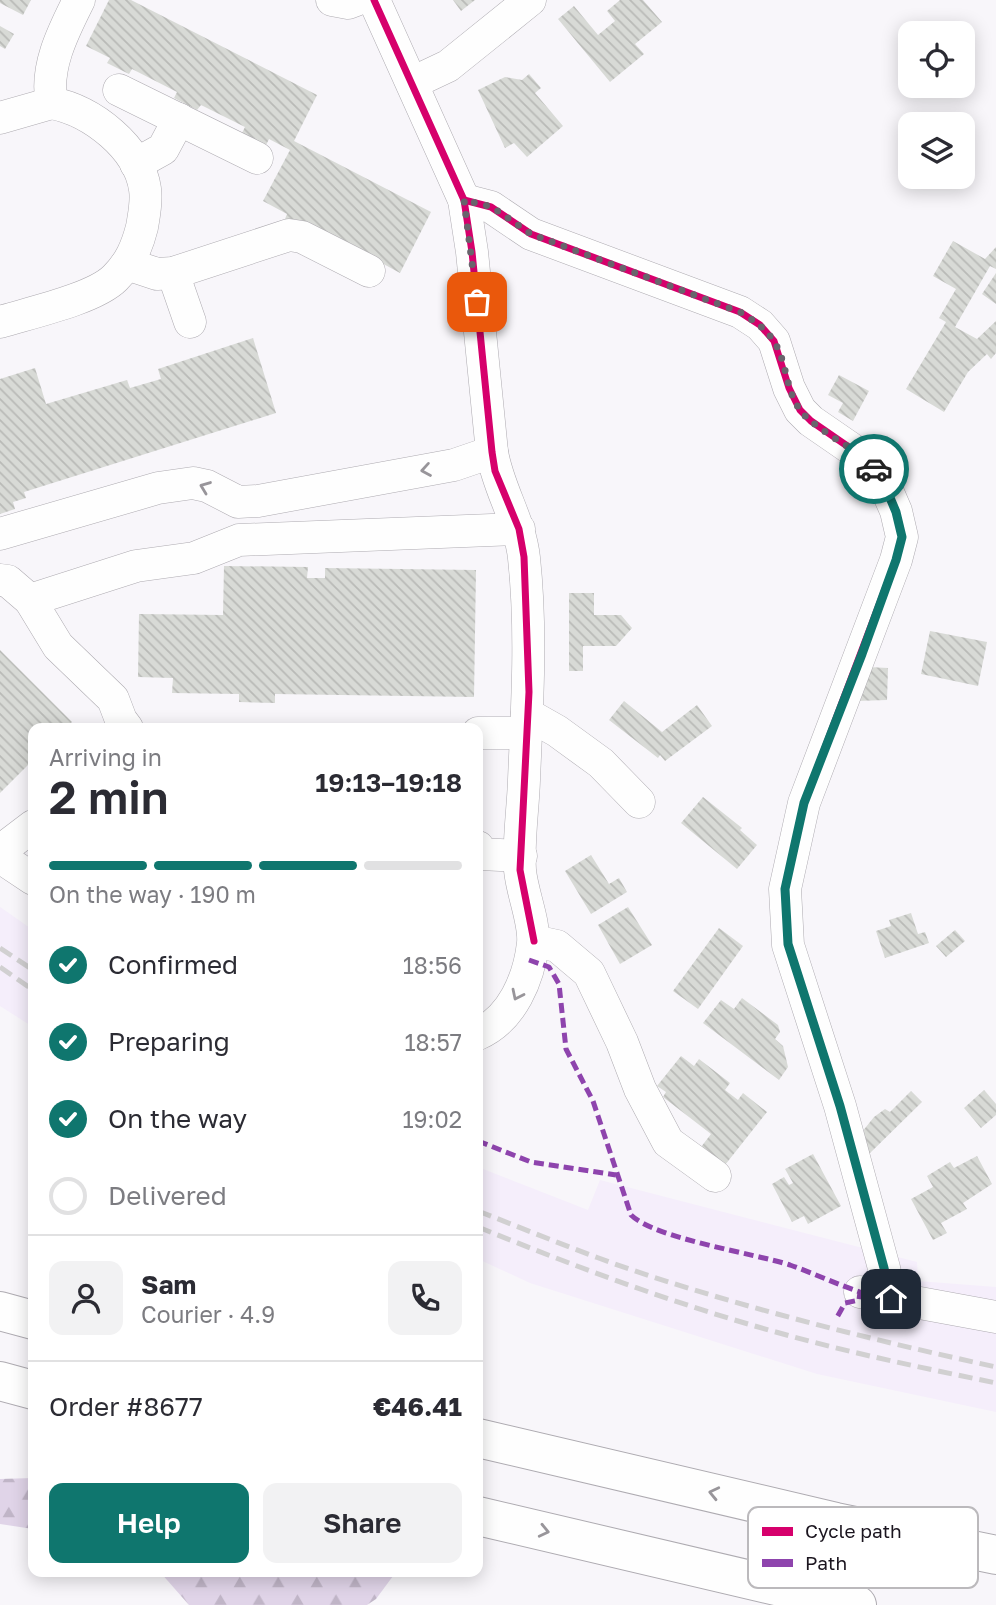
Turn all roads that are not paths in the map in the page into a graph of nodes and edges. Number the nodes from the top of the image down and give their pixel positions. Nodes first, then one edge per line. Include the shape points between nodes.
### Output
1 (79, 0) edge
2 (332, 0) edge
3 (356, 0) edge
4 (374, 0) edge
5 (530, 0) edge
6 (412, 83) junction
7 (120, 90) dead end
8 (52, 103) junction
9 (0, 118) edge
10 (180, 119) junction
11 (257, 158) dead end
12 (136, 164) junction
13 (464, 200) junction
14 (127, 264) junction
15 (369, 271) dead end
16 (173, 273) junction
17 (0, 322) edge
18 (190, 322) dead end
19 (492, 452) junction
20 (519, 529) junction
21 (0, 534) edge
22 (0, 580) edge
23 (30, 600) junction
24 (119, 723) edge
25 (527, 723) junction
26 (483, 732) edge
27 (639, 802) dead end
28 (28, 830) edge
29 (0, 851) edge
30 (483, 855) edge
31 (521, 856) junction
32 (0, 857) edge
33 (28, 876) edge
34 (534, 941) junction
35 (483, 1031) edge
36 (715, 1176) dead end
37 (860, 1292) dead end
38 (891, 1299) junction
39 (0, 1311) edge
40 (996, 1317) edge
41 (28, 1319) edge
42 (0, 1381) edge
43 (28, 1389) edge
44 (483, 1439) edge
45 (772, 1507) edge
46 (483, 1517) edge
47 (978, 1551) edge
48 (996, 1555) edge
49 (748, 1579) edge
50 (785, 1588) edge
51 (857, 1605) edge

1 - 8 street via 60,41 49,91
2 - 3 street
4 - 6 street
5 - 6 street via 448,65
6 - 13 street
7 - 10 street
8 - 9 street
8 - 12 street via 69,107 111,131
10 - 11 street
10 - 12 street via 163,149
12 - 14 street via 145,188 145,209 137,247
13 - 19 street
13 - 38 street via 492,207 531,234 740,312 760,325 774,341 800,410 869,461 896,512 902,537 896,560 804,803 785,889 788,944 840,1106
14 - 16 street via 157,274
14 - 17 street via 113,281 86,295
15 - 16 street via 302,237 289,235
16 - 18 street
19 - 20 street
19 -> 21 street via 454,465 258,501 238,502 193,483 158,488
20 - 23 street via 239,540 194,558 136,566
20 - 25 street via 524,557
22 - 23 street via 8,581
23 - 24 street via 58,646 113,699
25 - 26 street
25 - 27 street via 557,731 601,763
25 - 31 street
28 - 29 street
30 - 31 street
31 - 34 street
32 - 33 street
34 -> 35 street via 516,1001
34 - 36 street via 557,946 589,973 668,1142
37 - 38 street
38 - 40 street
39 - 41 highway
42 - 43 highway
45 -> 44 highway
46 -> 49 highway
48 -> 47 highway
50 -> 51 highway

